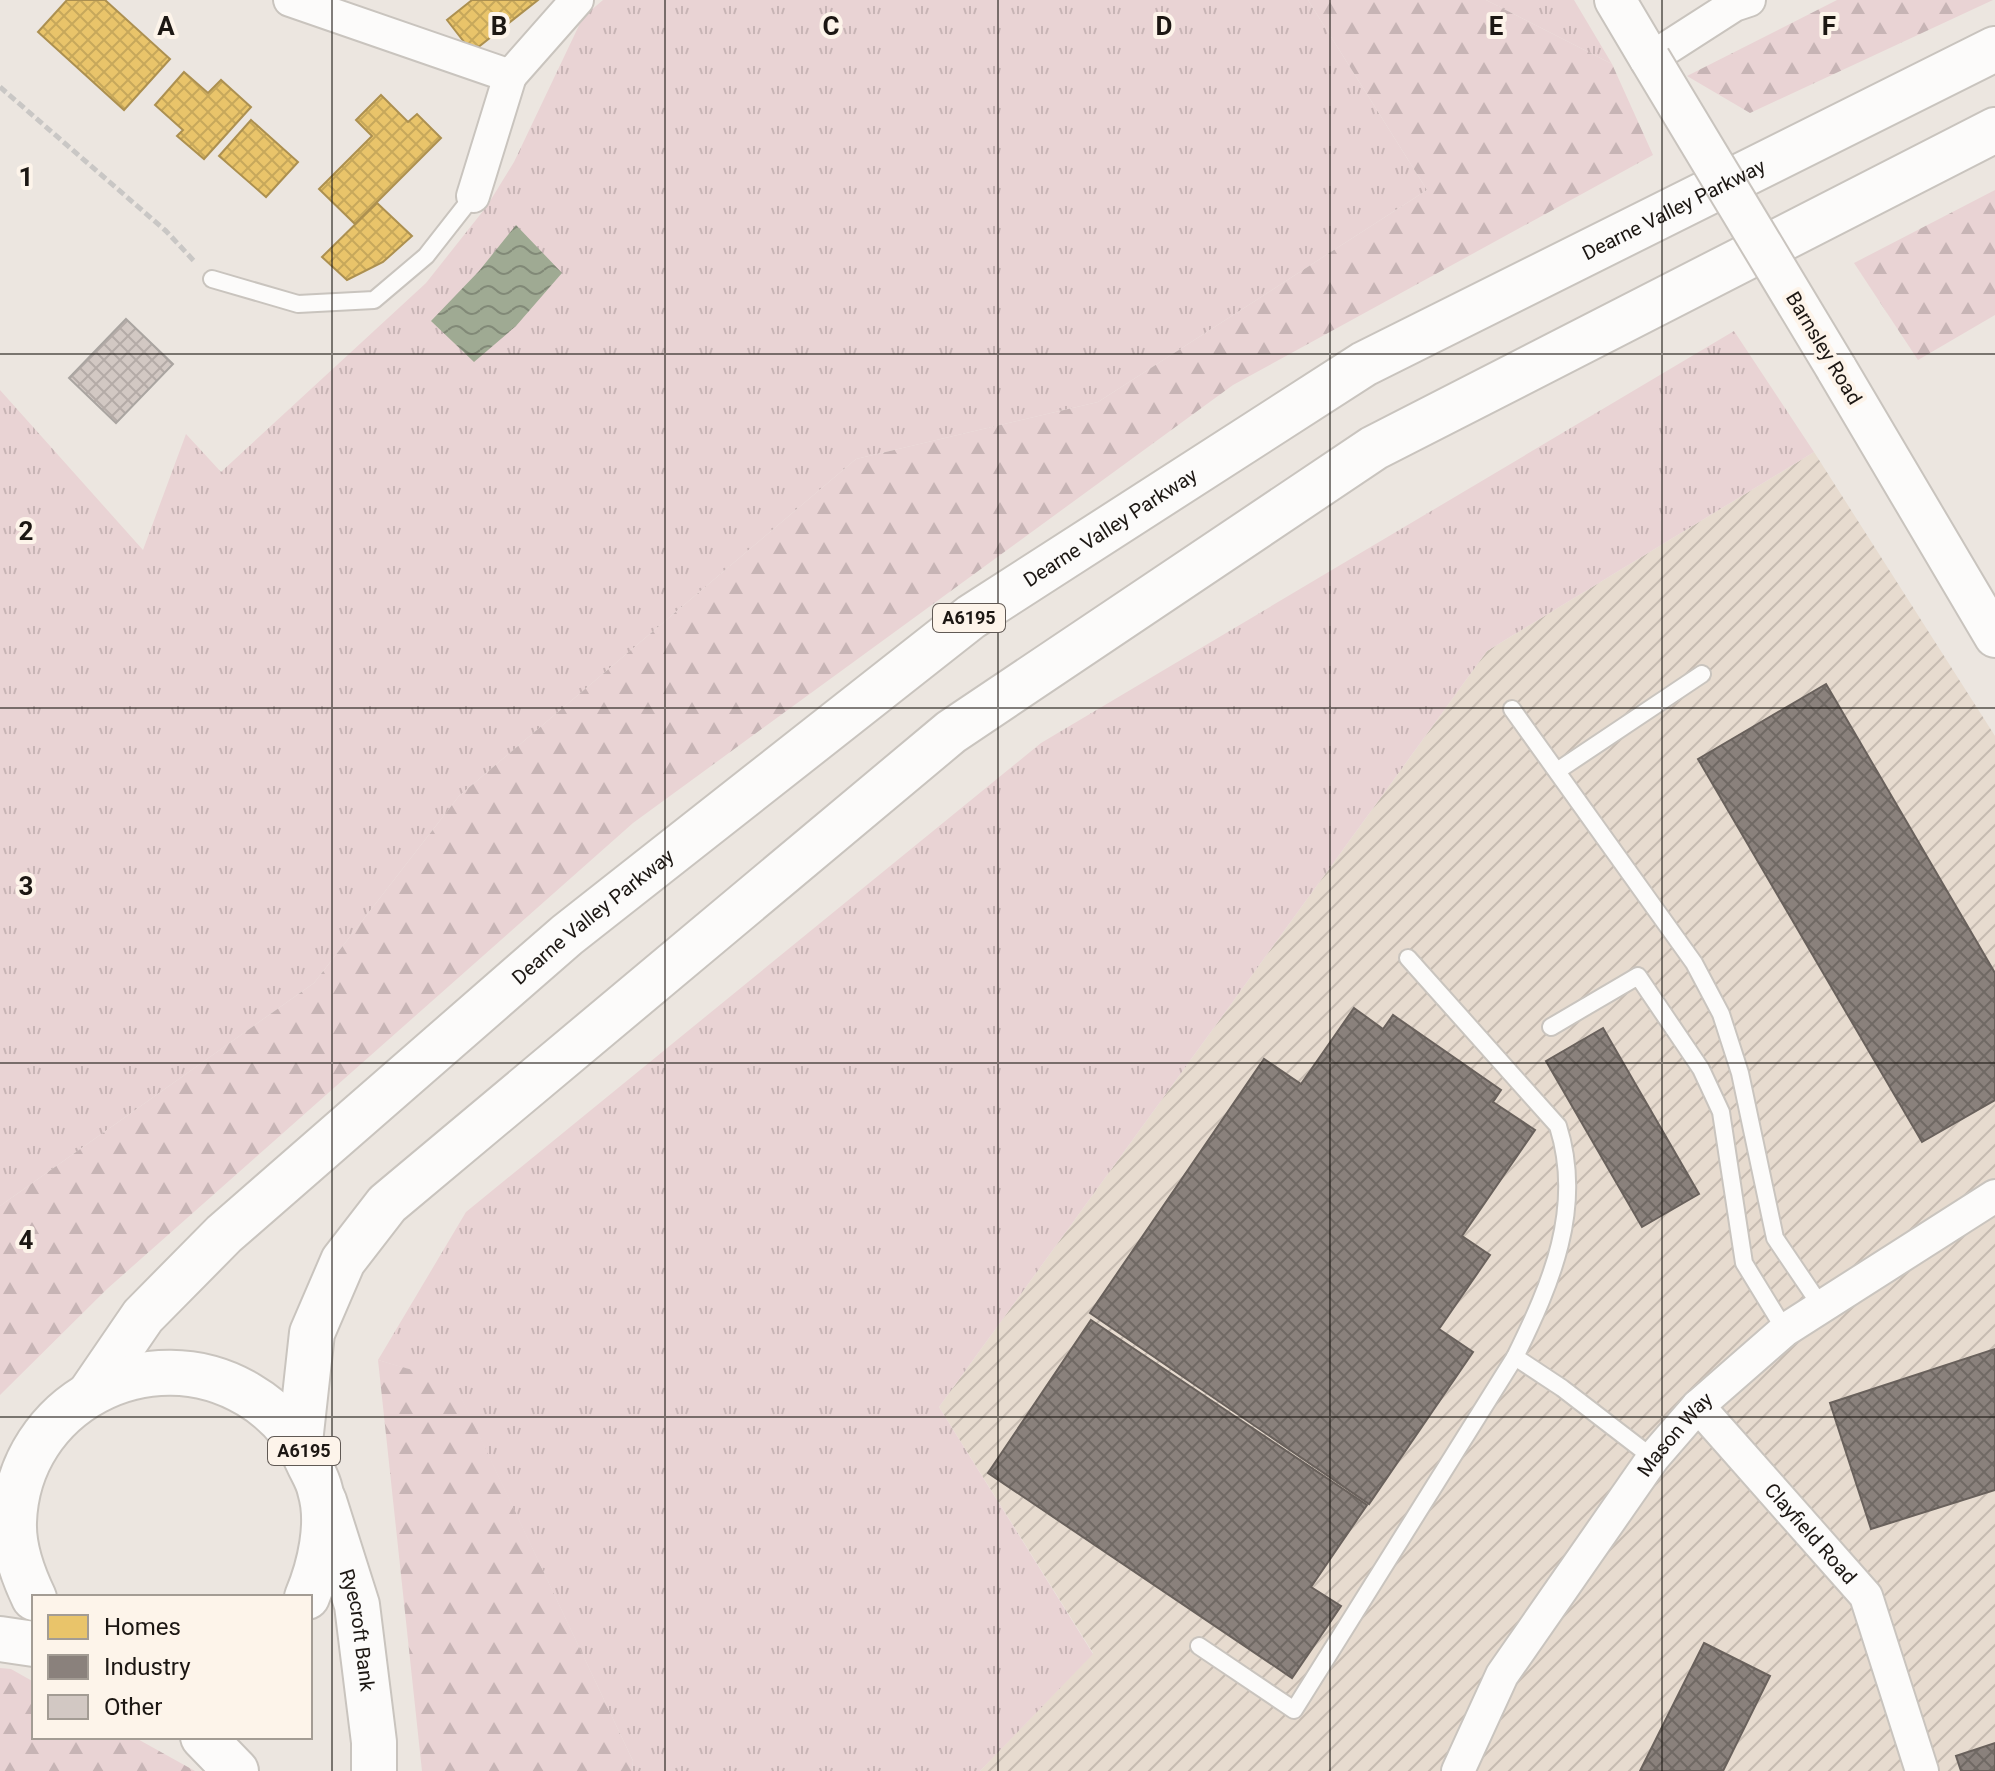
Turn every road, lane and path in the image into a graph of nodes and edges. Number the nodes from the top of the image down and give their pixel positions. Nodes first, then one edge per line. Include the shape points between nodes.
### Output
1 (290, 0) edge
2 (577, 0) edge
3 (1615, 0) edge
4 (1749, 0) edge
5 (1995, 49) edge
6 (1650, 59) junction
7 (510, 76) junction
8 (0, 87) edge
9 (1995, 130) edge
10 (473, 196) joint
11 (212, 279) joint
12 (1995, 637) edge
13 (1702, 674) dead end
14 (1512, 709) dead end
15 (1557, 771) junction
16 (1408, 958) dead end
17 (1551, 1027) dead end
18 (1995, 1196) edge
19 (1821, 1306) junction
20 (1785, 1330) junction
21 (1515, 1357) junction
22 (91, 1392) junction
23 (1698, 1406) junction
24 (300, 1442) junction
25 (1653, 1458) junction
26 (12, 1480) edge
27 (321, 1491) junction
28 (33, 1595) edge
29 (308, 1595) edge
30 (0, 1639) edge
31 (32, 1644) edge
32 (1199, 1646) dead end
33 (205, 1739) edge
34 (236, 1771) edge
35 (374, 1771) edge
36 (1458, 1771) edge
37 (1922, 1771) edge

1 - 7 street
2 - 7 street
3 - 6 street, Barnsley Road
4 - 6 street
5 - 22 main road, Dearne Valley Parkway / A6195 via 1364,364 971,617 567,935 224,1234 143,1316
6 - 12 street, Barnsley Road, bridge
7 - 10 street
8 - 11 path via 166,231
9 - 24 main road, A6195 via 1374,448 951,732 387,1204 343,1261 312,1333
10 - 11 lane via 426,256 374,300 298,304
13 - 15 lane
14 - 15 lane
15 - 19 lane via 1694,963 1721,1014 1740,1073 1775,1238
16 - 21 lane via 1558,1126 1565,1149 1568,1206 1557,1255 1545,1298
17 - 20 lane via 1638,976 1701,1069 1721,1112 1744,1263
18 - 19 street, Mason Way
19 - 20 street, Mason Way
20 - 23 street, Mason Way
21 - 25 lane
21 - 32 lane via 1294,1710
22 - 24 main road, A6195 via 135,1374 182,1371 228,1382 269,1406
22 - 26 main road, A6195 via 50,1427
23 - 25 street, Mason Way
23 - 37 street, Clayfield Road via 1866,1596
24 - 27 main road, A6195
25 - 36 street, Mason Way via 1502,1675
26 - 28 main road, A6195 via 21,1571
27 - 29 main road, A6195 via 324,1545
27 - 35 main road, Ryecroft Bank via 357,1605
30 - 31 main road
33 - 34 main road

